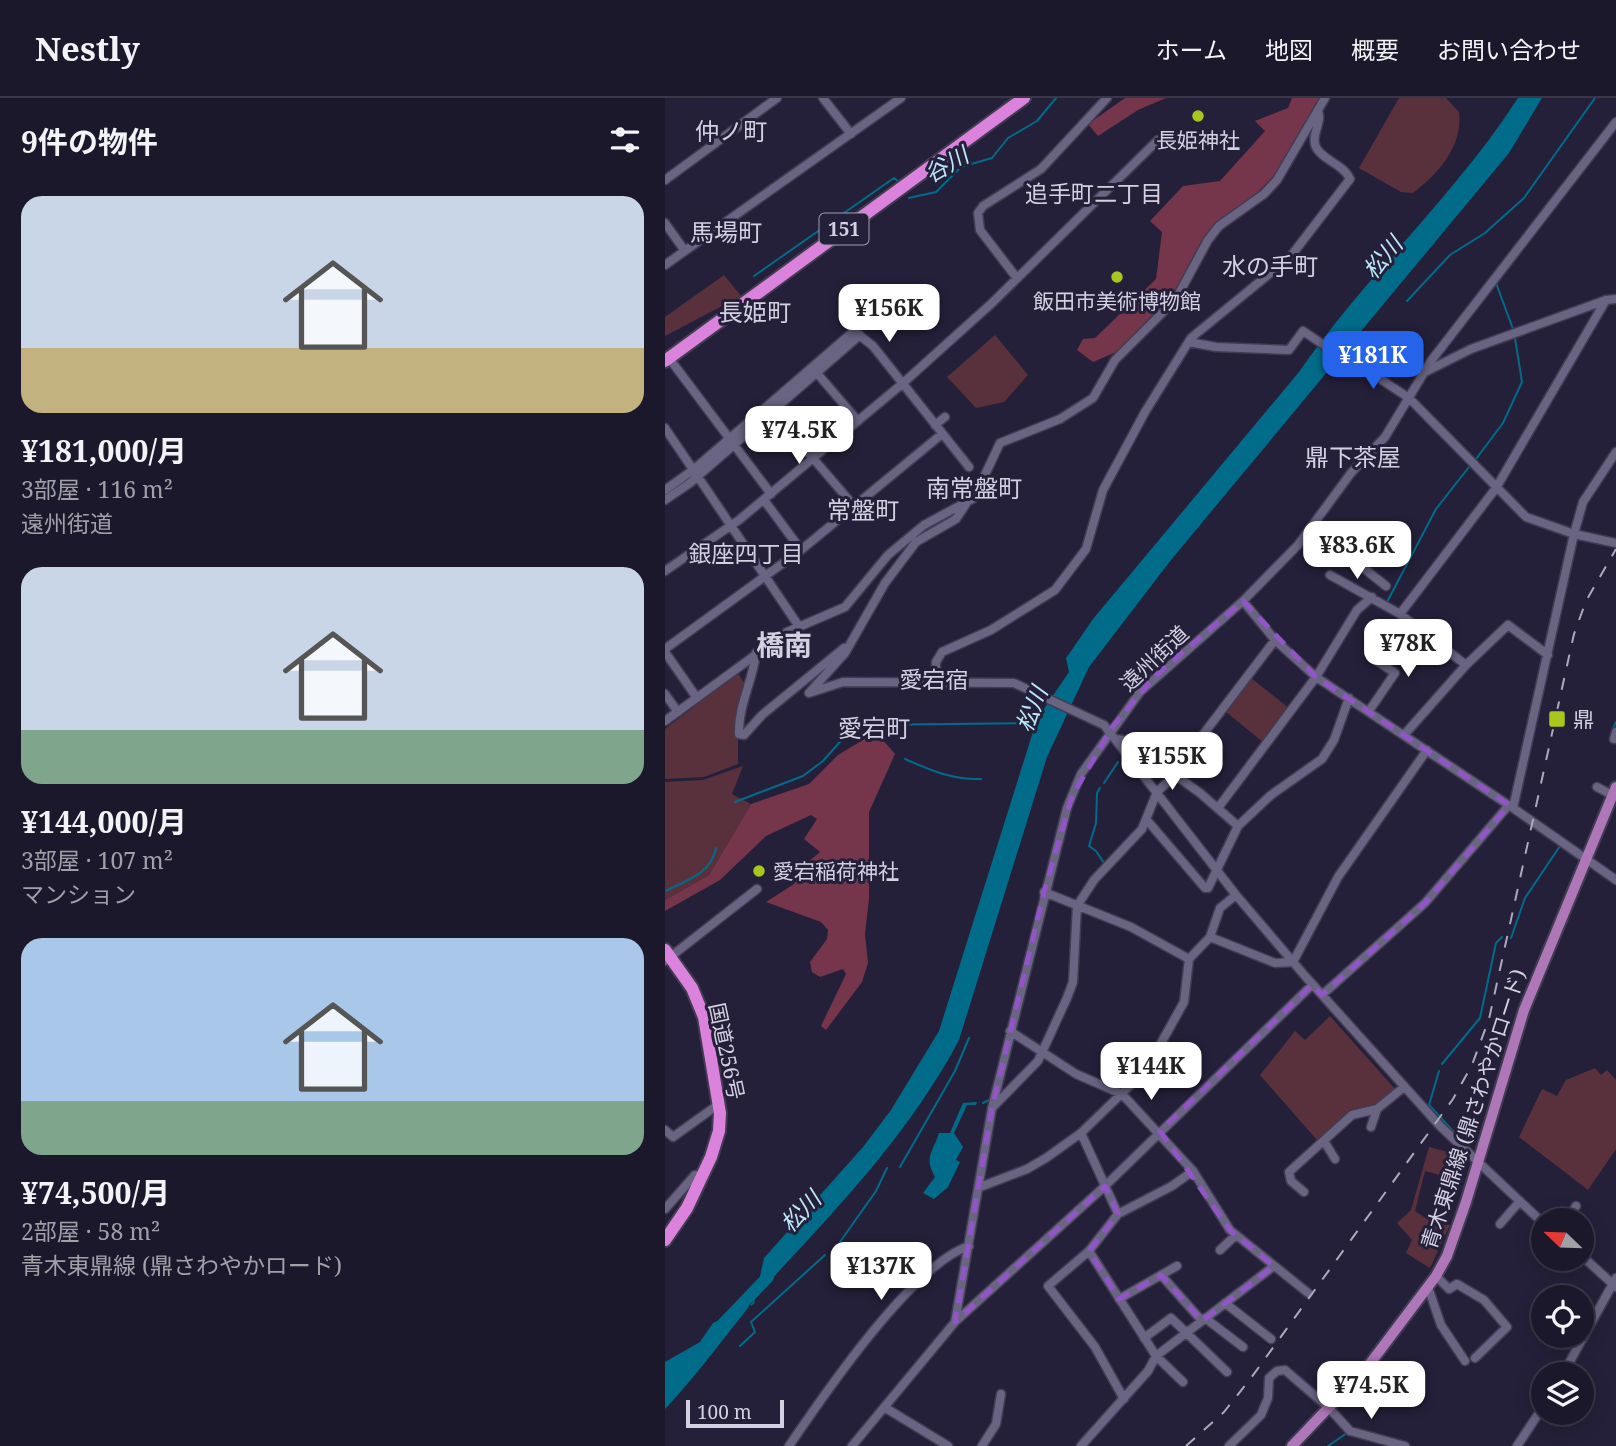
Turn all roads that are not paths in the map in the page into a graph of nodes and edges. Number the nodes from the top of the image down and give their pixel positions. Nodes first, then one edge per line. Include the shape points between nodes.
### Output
1 (777, 98) edge
2 (823, 98) edge
3 (901, 98) edge
4 (1024, 98) edge
5 (1107, 98) edge
6 (1325, 98) edge
7 (1318, 111) junction
8 (1616, 122) edge
9 (851, 134) junction
10 (1158, 140) dead end
11 (665, 180) edge
12 (665, 223) edge
13 (685, 251) junction
14 (665, 265) edge
15 (1016, 277) junction
16 (1611, 300) edge
17 (857, 333) junction
18 (1189, 342) junction
19 (667, 360) edge
20 (816, 372) junction
21 (1423, 373) junction
22 (902, 384) junction
23 (1409, 398) junction
24 (769, 408) junction
25 (945, 417) dead end
26 (858, 421) junction
27 (935, 425) junction
28 (665, 428) edge
29 (942, 434) junction
30 (731, 442) junction
31 (1616, 452) edge
32 (813, 460) junction
33 (969, 467) dead end
34 (695, 473) junction
35 (1496, 488) junction
36 (665, 490) edge
37 (767, 497) junction
38 (665, 500) edge
39 (966, 504) junction
40 (854, 506) junction
41 (731, 524) junction
42 (1574, 534) junction
43 (1616, 543) edge
44 (801, 550) junction
45 (1347, 555) dead end
46 (665, 571) edge
47 (1330, 575) dead end
48 (767, 576) junction
49 (1386, 586) dead end
50 (1372, 597) junction
51 (1243, 601) junction
52 (1400, 614) junction
53 (798, 625) junction
54 (1275, 640) junction
55 (850, 646) junction
56 (665, 651) edge
57 (756, 653) junction
58 (1548, 655) junction
59 (1371, 657) dead end
60 (1466, 665) junction
61 (1316, 677) junction
62 (936, 681) junction
63 (665, 694) edge
64 (697, 698) junction
65 (1349, 698) junction
66 (1369, 711) junction
67 (678, 712) junction
68 (665, 721) edge
69 (1110, 730) junction
70 (1404, 735) junction
71 (1116, 739) junction
72 (1427, 750) junction
73 (1174, 776) junction
74 (1597, 787) dead end
75 (1157, 792) junction
76 (1613, 796) edge
77 (1511, 806) junction
78 (1218, 808) junction
79 (1146, 819) junction
80 (1238, 826) junction
81 (1586, 859) junction
82 (1217, 871) junction
83 (1616, 880) edge
84 (757, 889) dead end
85 (1044, 892) junction
86 (1236, 895) junction
87 (1077, 906) junction
88 (1210, 937) junction
89 (667, 956) edge
90 (1189, 960) junction
91 (1293, 962) junction
92 (1312, 985) junction
93 (1322, 995) junction
94 (1010, 1031) junction
95 (1041, 1054) junction
96 (1404, 1087) junction
97 (1122, 1094) junction
98 (719, 1100) junction
99 (992, 1108) junction
100 (1377, 1109) junction
101 (1371, 1128) dead end
102 (665, 1130) edge
103 (1160, 1131) junction
104 (1081, 1133) junction
105 (1324, 1141) junction
106 (1335, 1159) dead end
107 (1476, 1162) junction
108 (1193, 1171) junction
109 (702, 1176) junction
110 (1105, 1186) junction
111 (980, 1187) junction
112 (1304, 1192) dead end
113 (1520, 1201) junction
114 (665, 1209) edge
115 (1531, 1212) edge
116 (1118, 1214) junction
117 (1500, 1224) dead end
118 (1236, 1235) junction
119 (665, 1240) edge
120 (969, 1246) junction
121 (1220, 1250) dead end
122 (1089, 1251) junction
123 (1274, 1265) junction
124 (1177, 1266) dead end
125 (1594, 1266) edge
126 (1161, 1275) junction
127 (1436, 1276) junction
128 (1615, 1283) edge
129 (1428, 1287) junction
130 (1307, 1293) dead end
131 (1119, 1298) junction
132 (1225, 1303) junction
133 (1203, 1320) junction
134 (955, 1322) junction
135 (1185, 1334) junction
136 (1145, 1338) junction
137 (1271, 1339) dead end
138 (1243, 1347) dead end
139 (1156, 1356) junction
140 (1475, 1358) dead end
141 (1465, 1361) dead end
142 (1570, 1362) edge
143 (1227, 1373) dead end
144 (1183, 1382) dead end
145 (1001, 1394) dead end
146 (1124, 1399) junction
147 (884, 1407) junction
148 (1329, 1408) junction
149 (1531, 1425) edge
150 (864, 1431) junction
151 (789, 1446) edge
152 (852, 1446) edge
153 (861, 1446) edge
154 (948, 1446) edge
155 (982, 1446) edge
156 (1081, 1446) edge
157 (1229, 1446) edge
158 (1292, 1446) edge
159 (1405, 1446) edge
160 (1517, 1446) edge

1 - 11 street
2 - 9 street
3 - 9 street
4 - 19 highway, 151
5 - 15 street via 1041,169 978,213 980,230
6 - 7 street
7 - 18 street via 1314,141 1318,150 1350,179 1291,256
7 - 39 street via 1277,180 1219,226 1176,299 1115,360 1093,398 1074,412 1000,443 979,489
8 - 21 street, 遠州街道
9 - 13 street
10 - 15 street
12 - 13 street
13 - 14 street
15 - 22 street
16 - 21 street via 1471,349
16 - 35 street
17 - 20 street
17 - 22 street
17 - 24 street
18 - 23 street via 1289,350 1303,331 1307,332
18 - 62 street via 1105,486 1082,555 1047,598 942,652 936,662
19 - 30 street
20 - 24 street
20 - 26 street
21 - 23 street, 遠州街道
22 - 26 street
22 - 27 street
23 - 35 street
23 - 51 street, 遠州街道 via 1385,438 1351,472 1298,545
24 - 30 street
24 - 32 street
25 - 27 street
26 - 32 street
27 - 29 street
28 - 34 street
29 - 33 street
29 - 40 street
30 - 34 street
30 - 37 street
31 - 42 street via 1583,502
32 - 37 street
32 - 40 street
34 - 36 street
34 - 38 street
34 - 41 street
35 - 42 street via 1526,517
35 - 52 street
37 - 41 street
37 - 44 street
39 - 53 street via 924,525 897,547 845,607
39 - 55 street via 956,519 924,536 901,559
40 - 44 street
41 - 46 street
41 - 48 street
42 - 43 street
42 - 58 street
44 - 48 street
45 - 49 street
47 - 50 street
48 - 53 street
48 - 56 street
50 - 52 street
50 - 61 street via 1357,610
51 - 54 street
51 - 69 street, 遠州街道 via 1154,677
52 - 60 street
53 - 57 street
54 - 61 street
54 - 73 street
55 - 57 street via 762,715 744,735 739,734 739,717
55 - 62 street via 809,693 843,682
56 - 64 street
57 - 64 street
58 - 60 street via 1508,625
58 - 77 street
59 - 66 street via 1395,673
60 - 70 street
61 - 65 street
61 - 78 street
62 - 69 street via 1014,683
63 - 67 street
64 - 67 street
65 - 66 street
65 - 80 street via 1322,759 1295,773
66 - 70 street
67 - 68 street
69 - 71 street
69 - 85 street, 遠州街道 via 1072,796
70 - 72 street
71 - 73 street via 1128,741
71 - 75 street
72 - 77 street
72 - 91 street via 1338,877
73 - 75 street
73 - 78 street
74 - 76 street
75 - 79 street
75 - 82 street
76 - 81 main road, 青木東鼎線 (鼎さわやかロード)
77 - 81 street
77 - 93 street via 1425,903
78 - 80 street
79 - 82 street via 1205,888
79 - 87 street
80 - 82 street
81 - 83 street
81 - 107 main road, 青木東鼎線 (鼎さわやかロード) via 1524,1010
82 - 86 street
84 - 89 street
85 - 87 street
85 - 94 street, 遠州街道
86 - 88 street via 1220,908
86 - 91 street
87 - 90 street via 1131,927
87 - 95 street via 1072,986
88 - 90 street
88 - 91 street via 1275,963
89 - 98 highway, 国道256号 via 692,988 704,1017
90 - 97 street via 1181,1010 1146,1070
91 - 92 street
92 - 93 street
92 - 103 street
93 - 96 street
94 - 95 street
94 - 99 street, 遠州街道
95 - 97 street
95 - 99 street via 1025,1077
96 - 100 street
96 - 107 street
97 - 103 street
97 - 104 street
98 - 102 street via 673,1137
98 - 109 highway, 国道256号 via 716,1142
99 - 111 street, 遠州街道
100 - 101 street
100 - 105 street via 1352,1115
103 - 108 street
103 - 110 street
104 - 110 street
104 - 111 street via 1027,1170
105 - 106 street
105 - 112 street via 1289,1172 1291,1181
107 - 113 street
107 - 127 main road, 青木東鼎線 (鼎さわやかロード) via 1457,1231
108 - 116 street
108 - 118 street
109 - 114 street via 695,1175
109 - 119 highway, 国道256号
110 - 116 street
110 - 134 street
111 - 120 street, 遠州街道
113 - 115 street
113 - 117 street
116 - 122 street
118 - 121 street
118 - 123 street
120 - 134 street, 遠州街道
120 - 151 street via 937,1265 870,1334
122 - 131 street
122 - 146 street via 1048,1286 1095,1347
123 - 130 street
123 - 132 street
124 - 126 street
125 - 128 street
126 - 131 street
126 - 133 street
127 - 129 main road, 青木東鼎線 (鼎さわやかロード)
127 - 140 street via 1449,1289 1457,1284 1484,1300 1507,1327
128 - 142 street
129 - 141 street via 1441,1325
129 - 148 main road, 青木東鼎線 (鼎さわやかロード) via 1369,1365
131 - 136 street
132 - 133 street
132 - 137 street
133 - 135 street
133 - 138 street
134 - 147 street
135 - 136 street via 1171,1318
135 - 139 street
135 - 143 street
136 - 139 street
139 - 144 street
139 - 146 street
145 - 155 street via 996,1424
146 - 156 street
147 - 150 street
147 - 154 street
148 - 157 street via 1292,1373 1277,1371 1269,1378 1261,1415
148 - 158 main road, 青木東鼎線 (鼎さわやかロード)
148 - 159 street via 1350,1431
149 - 160 street
150 - 152 street
150 - 153 street

